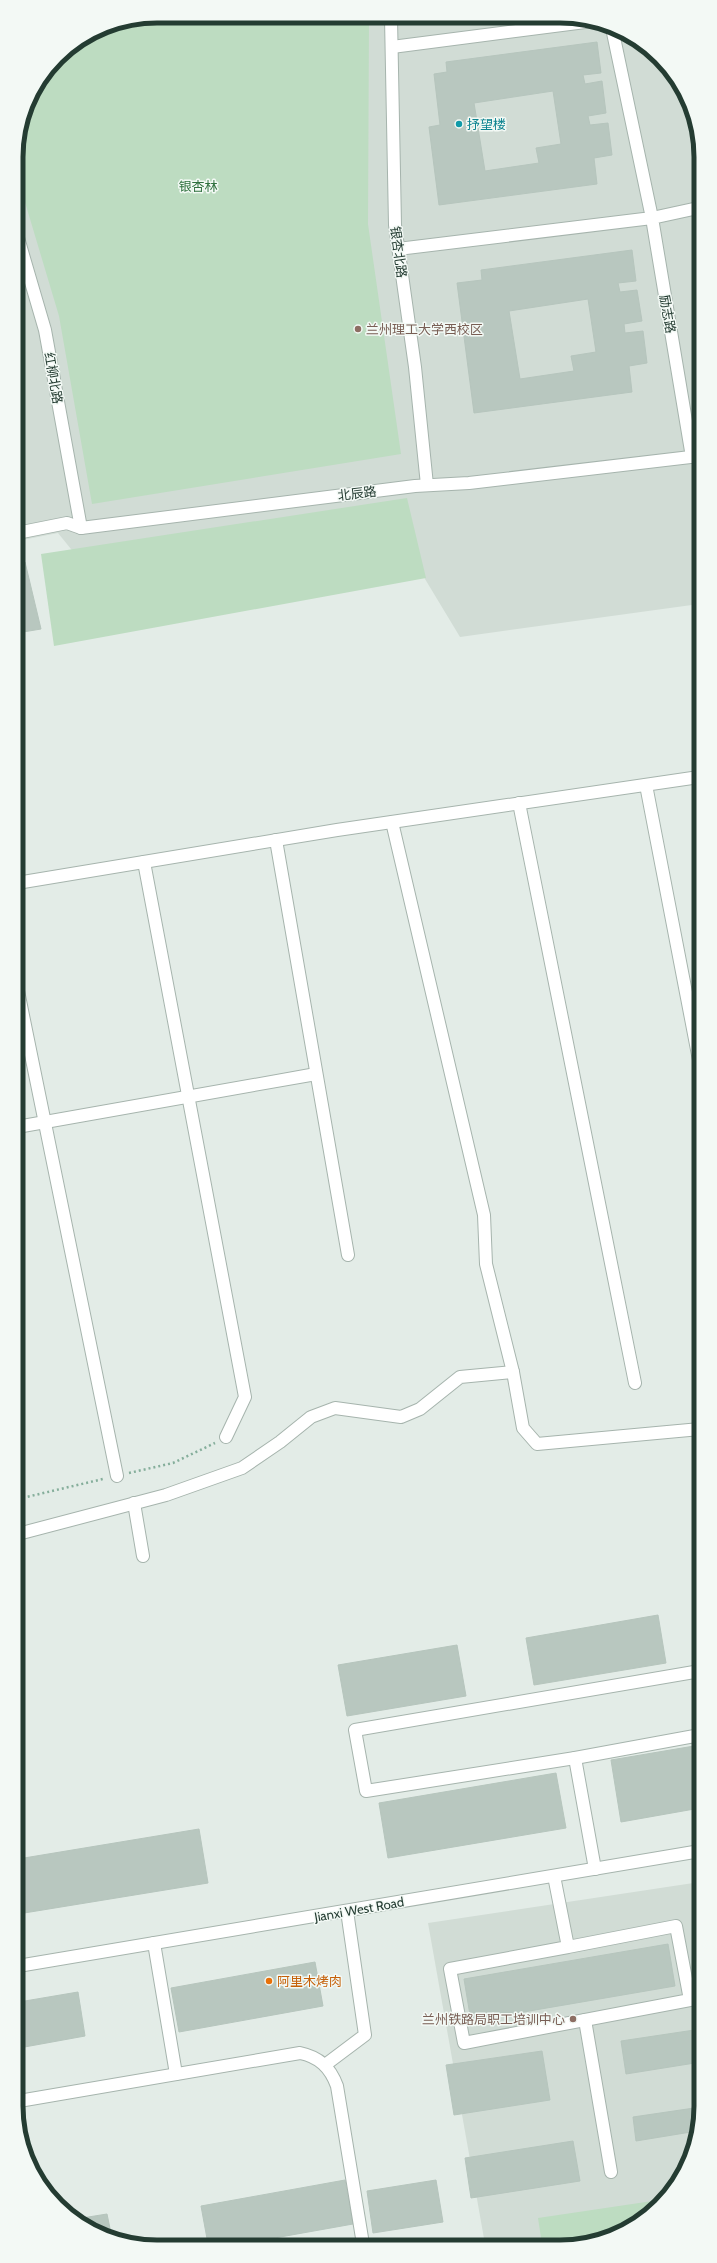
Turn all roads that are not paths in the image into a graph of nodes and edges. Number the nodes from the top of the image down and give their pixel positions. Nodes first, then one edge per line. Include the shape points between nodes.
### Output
1 (391, 23) edge
2 (573, 24) edge
3 (613, 35) edge
4 (392, 47) junction
5 (694, 209) edge
6 (652, 218) junction
7 (398, 249) junction
8 (23, 255) edge
9 (694, 451) edge
10 (694, 457) edge
11 (427, 485) junction
12 (81, 528) junction
13 (23, 532) edge
14 (694, 778) edge
15 (646, 784) junction
16 (519, 803) junction
17 (392, 822) junction
18 (276, 840) junction
19 (144, 862) junction
20 (23, 883) edge
21 (23, 1015) edge
22 (694, 1034) edge
23 (316, 1074) junction
24 (188, 1096) junction
25 (45, 1122) junction
26 (23, 1126) edge
27 (348, 1255) dead end
28 (513, 1372) junction
29 (635, 1383) dead end
30 (694, 1430) edge
31 (226, 1437) dead end
32 (117, 1476) dead end
33 (134, 1503) junction
34 (23, 1533) edge
35 (143, 1556) dead end
36 (694, 1672) edge
37 (694, 1736) edge
38 (575, 1758) junction
39 (694, 1852) edge
40 (595, 1869) junction
41 (554, 1876) junction
42 (346, 1911) junction
43 (154, 1943) junction
44 (568, 1947) junction
45 (23, 1965) edge
46 (585, 2020) junction
47 (325, 2065) junction
48 (176, 2074) junction
49 (23, 2100) edge
50 (611, 2172) dead end
51 (362, 2240) edge

1 - 4 street, 银杏北路
2 - 4 street
3 - 6 street, 励志路
4 - 7 street, 银杏北路 via 395,225
5 - 6 street
6 - 7 street
6 - 9 street, 励志路
7 - 11 street, 银杏北路 via 415,367
8 - 12 street, 红柳北路 via 45,330
10 - 11 street, 北辰路 via 469,484
11 - 12 street, 北辰路
12 - 13 street, 北辰路 via 67,523
14 - 15 street
15 - 16 street
15 - 22 street
16 - 17 street
16 - 29 street
17 - 18 street
17 - 28 street via 484,1215 486,1264
18 - 19 street
18 - 23 street
19 - 20 street
19 - 24 street
21 - 25 street
23 - 24 street
23 - 27 street
24 - 25 street
24 - 31 street via 245,1397
25 - 26 street
25 - 32 street
28 - 30 street via 523,1428 537,1444
28 - 33 street via 460,1377 420,1410 400,1417 335,1408 311,1417 242,1468 166,1495
33 - 34 street
33 - 35 street
36 - 38 street via 355,1730 366,1791
37 - 38 street
38 - 40 street
39 - 40 street, Jianxi West Road
40 - 41 street, Jianxi West Road
41 - 42 street, Jianxi West Road
41 - 44 street
42 - 43 street, Jianxi West Road
42 - 47 street via 365,2035
43 - 45 street, Jianxi West Road
43 - 48 street
44 - 46 street via 676,1926 690,2000
44 - 46 street via 450,1969 464,2043
46 - 50 street
47 - 48 street via 310,2055 300,2053
47 - 51 street via 337,2086
48 - 49 street

